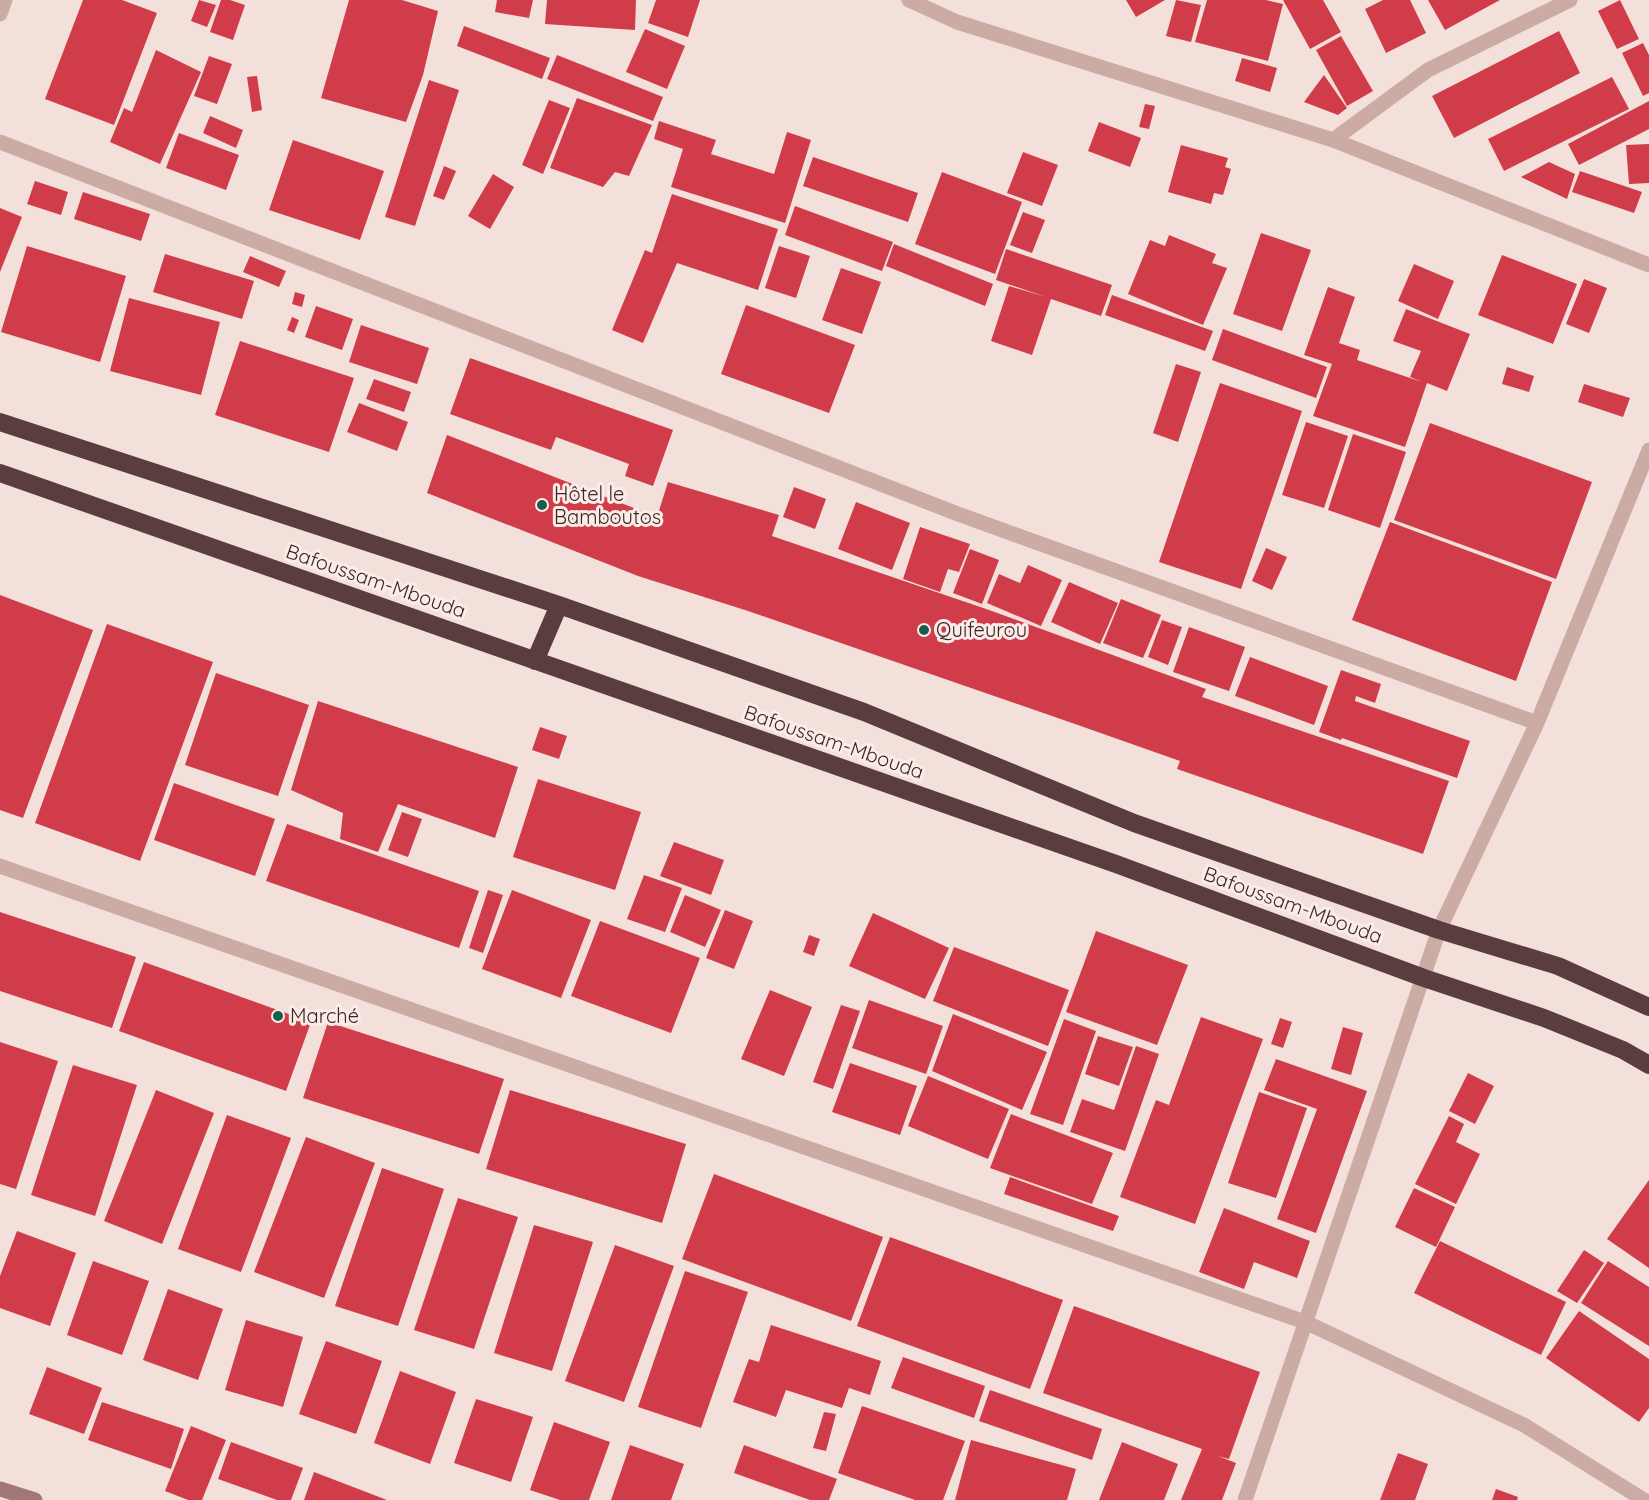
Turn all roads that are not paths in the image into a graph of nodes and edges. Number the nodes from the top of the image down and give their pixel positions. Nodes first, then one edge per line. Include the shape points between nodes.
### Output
1 (5, 0) edge
2 (909, 0) edge
3 (1570, 0) edge
4 (0, 14) edge
5 (1333, 140) junction
6 (0, 142) edge
7 (1649, 265) edge
8 (0, 422) edge
9 (1649, 450) edge
10 (0, 473) edge
11 (560, 605) junction
12 (535, 661) junction
13 (1537, 723) junction
14 (0, 866) edge
15 (1439, 930) junction
16 (1424, 978) junction
17 (1649, 1006) edge
18 (1649, 1065) edge
19 (1305, 1322) junction
20 (0, 1489) edge
21 (35, 1500) edge
22 (1245, 1500) edge
23 (1644, 1500) edge

1 - 4 street
2 - 5 street via 957,22
3 - 5 street via 1428,70
5 - 7 street
6 - 13 street via 958,514
8 - 11 highway, Bafoussam-Mbouda
9 - 13 street
10 - 12 highway, Bafoussam-Mbouda
11 - 12 highway
11 - 15 highway, Bafoussam-Mbouda via 864,712 1134,823
12 - 16 highway, Bafoussam-Mbouda via 1116,864
13 - 15 street
14 - 19 street
15 - 16 street
15 - 17 highway, Bafoussam-Mbouda via 1558,966
16 - 18 highway, Bafoussam-Mbouda via 1544,1018 1623,1050
16 - 19 street
19 - 22 street
19 - 23 street via 1524,1425
20 - 21 street

